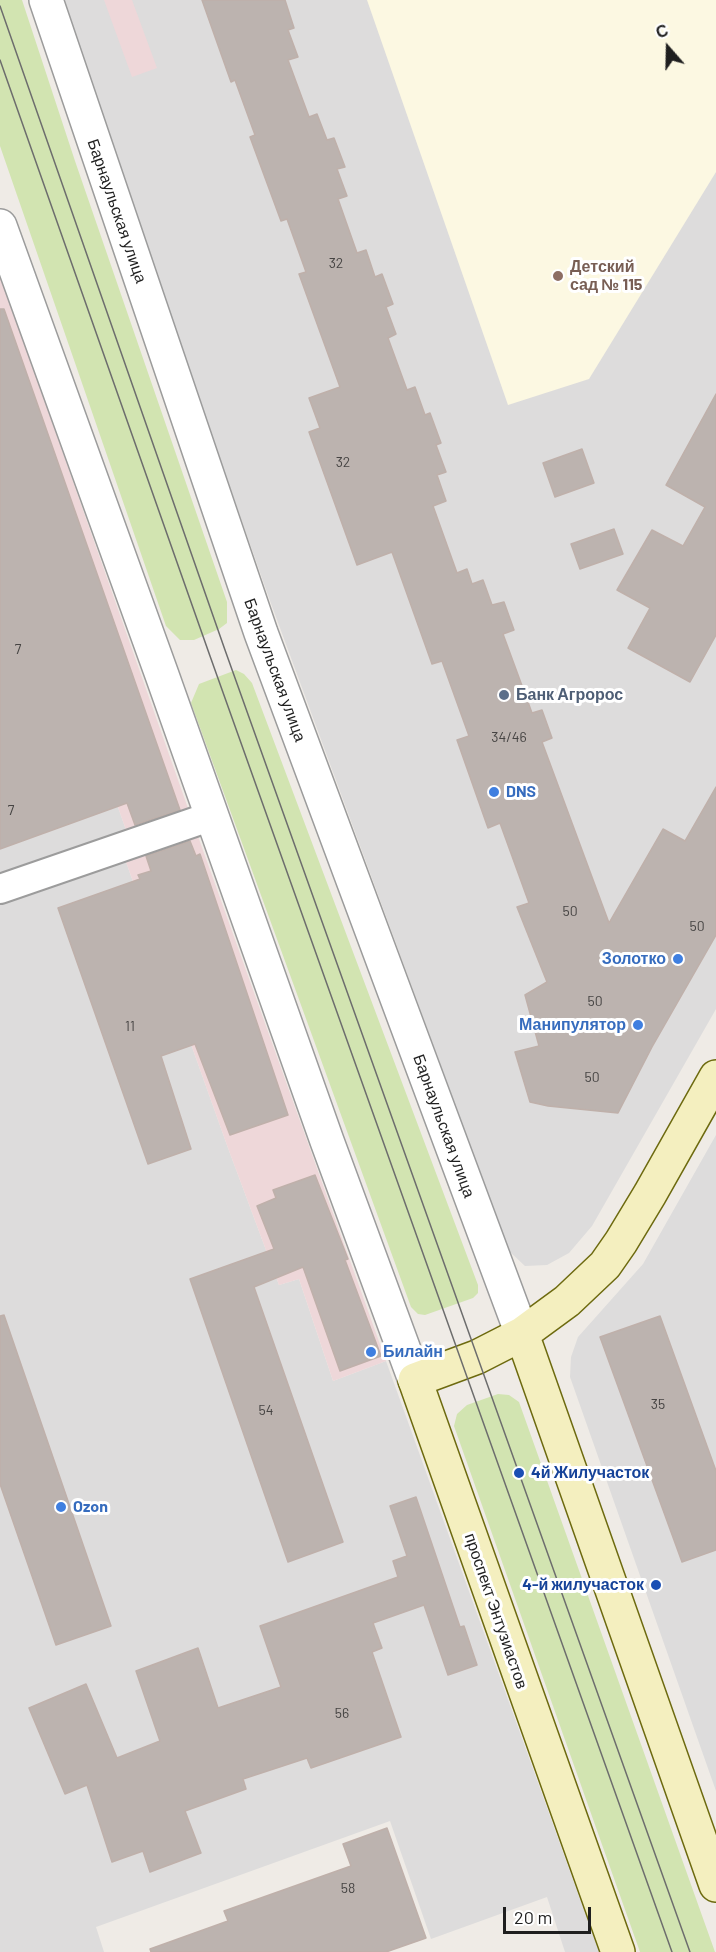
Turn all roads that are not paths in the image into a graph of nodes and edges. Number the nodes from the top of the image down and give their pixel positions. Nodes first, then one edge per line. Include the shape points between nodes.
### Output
1 (46, 0) edge
2 (0, 226) edge
3 (212, 816) junction
4 (0, 889) edge
5 (716, 1077) edge
6 (522, 1334) junction
7 (415, 1380) junction
8 (716, 1885) edge
9 (618, 1952) edge

1 - 6 street, Барнаульская улица via 261,633
2 - 3 street
3 - 4 street
3 - 7 street
5 - 6 main road via 605,1264 567,1301
6 - 7 main road
6 - 8 main road
7 - 9 main road, проспект Энтузиастов

